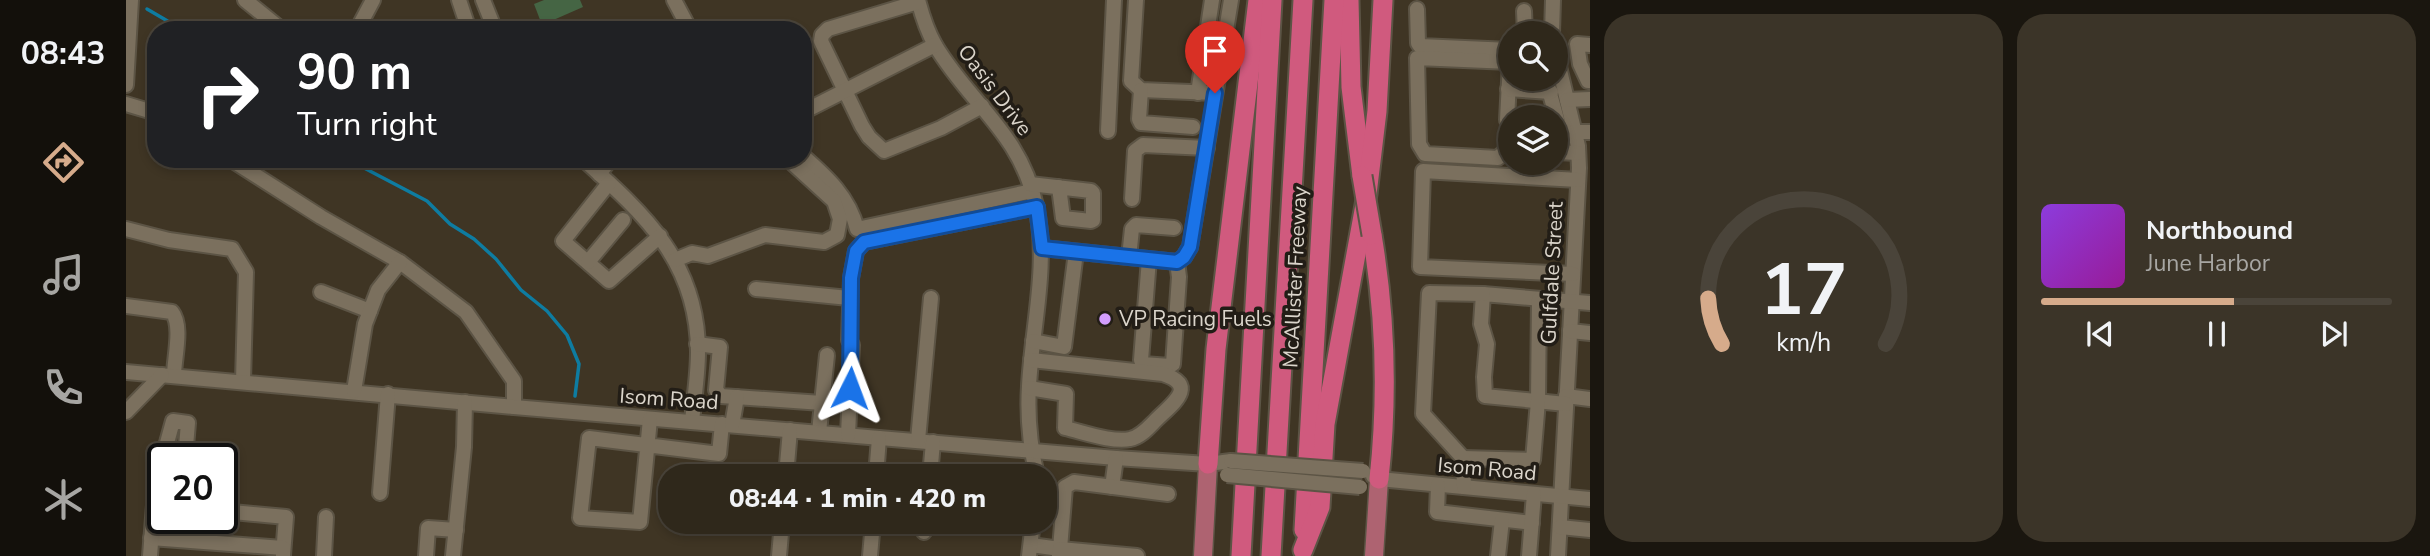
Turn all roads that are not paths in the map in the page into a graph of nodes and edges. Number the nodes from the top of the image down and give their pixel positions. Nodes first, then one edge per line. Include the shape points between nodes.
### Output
1 (131, 0) edge
2 (245, 0) edge
3 (373, 0) edge
4 (459, 0) edge
5 (483, 0) edge
6 (674, 0) edge
7 (1114, 0) edge
8 (1136, 0) edge
9 (1212, 0) edge
10 (1231, 0) edge
11 (1258, 0) edge
12 (1272, 0) edge
13 (1303, 0) edge
14 (1334, 0) edge
15 (1349, 0) edge
16 (1383, 0) edge
17 (1553, 0) edge
18 (918, 1) edge
19 (1417, 9) dead end
20 (1524, 11) dead end
21 (271, 21) edge
22 (362, 21) edge
23 (466, 21) edge
24 (491, 21) edge
25 (685, 21) edge
26 (1524, 21) edge
27 (1552, 21) edge
28 (935, 45) junction
29 (1590, 45) edge
30 (1498, 49) edge
31 (1498, 61) edge
32 (1568, 62) edge
33 (1580, 64) junction
34 (1590, 81) edge
35 (126, 85) edge
36 (1141, 90) junction
37 (1565, 91) edge
38 (846, 92) junction
39 (1198, 93) junction
40 (1215, 93) junction
41 (1590, 99) edge
42 (1567, 100) junction
43 (126, 104) edge
44 (982, 106) junction
45 (812, 108) edge
46 (147, 110) edge
47 (1193, 127) dead end
48 (1108, 131) dead end
49 (1574, 131) junction
50 (1590, 132) edge
51 (1207, 148) junction
52 (1568, 153) edge
53 (1578, 153) junction
54 (1498, 158) edge
55 (812, 164) edge
56 (244, 168) edge
57 (593, 168) edge
58 (608, 168) edge
59 (798, 168) edge
60 (604, 178) junction
61 (1578, 180) junction
62 (1059, 187) dead end
63 (1031, 188) junction
64 (1132, 199) dead end
65 (1037, 207) junction
66 (623, 220) dead end
67 (1174, 228) dead end
68 (126, 229) edge
69 (660, 236) junction
70 (1042, 248) junction
71 (1076, 252) junction
72 (1129, 257) junction
73 (675, 260) junction
74 (1149, 260) junction
75 (401, 262) junction
76 (587, 262) junction
77 (1177, 262) junction
78 (1573, 274) junction
79 (756, 289) dead end
80 (321, 292) dead end
81 (1483, 293) junction
82 (849, 298) junction
83 (931, 298) dead end
84 (1539, 299) junction
85 (1572, 302) junction
86 (1590, 303) edge
87 (126, 306) edge
88 (370, 312) junction
89 (1570, 331) junction
90 (1590, 333) edge
91 (1033, 341) junction
92 (697, 344) junction
93 (827, 355) dead end
94 (1031, 360) junction
95 (126, 372) edge
96 (168, 375) junction
97 (243, 381) junction
98 (1028, 388) junction
99 (354, 391) junction
100 (388, 394) junction
101 (737, 397) junction
102 (1590, 399) edge
103 (1566, 400) junction
104 (1538, 401) junction
105 (466, 402) junction
106 (822, 403) junction
107 (514, 407) junction
108 (126, 412) edge
109 (650, 419) junction
110 (692, 422) junction
111 (727, 425) junction
112 (790, 430) junction
113 (819, 432) junction
114 (848, 435) junction
115 (879, 438) junction
116 (925, 441) junction
117 (167, 443) edge
118 (186, 443) edge
119 (648, 446) junction
120 (1031, 451) junction
121 (1116, 458) junction
122 (1463, 458) junction
123 (787, 464) edge
124 (877, 464) edge
125 (928, 464) edge
126 (1034, 464) edge
127 (1208, 464) junction
128 (1371, 475) junction
129 (1438, 485) junction
130 (1112, 487) junction
131 (1464, 487) junction
132 (380, 493) dead end
133 (1168, 494) dead end
134 (1534, 494) junction
135 (1562, 497) junction
136 (1590, 499) edge
137 (238, 512) edge
138 (326, 517) dead end
139 (1502, 520) junction
140 (1532, 523) junction
141 (1560, 527) junction
142 (456, 530) junction
143 (1590, 530) edge
144 (152, 534) edge
145 (781, 534) edge
146 (872, 534) edge
147 (151, 538) junction
148 (1030, 551) edge
149 (283, 552) edge
150 (1060, 552) edge
151 (1303, 553) edge
152 (150, 556) edge
153 (324, 556) edge
154 (426, 556) edge
155 (453, 556) edge
156 (779, 556) edge
157 (870, 556) edge
158 (1137, 556) edge
159 (1203, 556) edge
160 (1241, 556) edge
161 (1271, 556) edge
162 (1374, 556) edge
163 (1498, 556) edge
164 (1529, 556) edge
165 (1558, 556) edge

1 - 35 street
2 - 21 street
3 - 22 street
4 - 23 street
5 - 24 street
6 - 25 street
7 - 48 street
8 - 36 street via 1131,81
9 - 39 street
10 - 40 street
11 - 127 highway via 1217,339
12 - 160 highway
13 - 161 highway, McAllister Freeway
14 - 151 highway, McAllister Freeway
15 - 128 highway, bridge via 1351,87 1385,349 1384,410
16 - 151 highway via 1377,111 1364,216 1325,424 1320,507
17 - 27 street
18 - 28 street, Oasis Drive
18 - 38 street via 828,29 822,35
19 - 30 street via 1420,46
20 - 26 street
28 - 38 street
28 - 44 street, Oasis Drive
29 - 33 street via 1577,44
31 - 54 street via 1417,58 1419,144 1425,154
32 - 33 street
33 - 34 street
36 - 39 street
36 - 47 street via 1141,124
37 - 42 street, Gulfdale Street
38 - 44 street via 869,138 884,152
38 - 45 street
39 - 40 street
40 - 51 street
41 - 42 street
42 - 49 street, Gulfdale Street
43 - 46 street
44 - 63 street, Oasis Drive via 1012,145
49 - 50 street
49 - 53 street, Gulfdale Street
51 - 64 street via 1138,147
51 - 77 street via 1190,247
52 - 53 street
53 - 61 street, Gulfdale Street
55 - 63 street via 836,187 853,213 857,229
56 - 75 street
57 - 60 street
58 - 60 street
59 - 73 street via 834,201 837,234 824,242 765,235 708,256 692,253
60 - 69 street
60 - 76 street via 563,241
61 - 78 street, Gulfdale Street
61 - 78 street via 1423,171 1420,267
62 - 63 street
63 - 65 street, Oasis Drive
65 - 70 street, Oasis Drive
65 - 82 street via 864,242 856,251
66 - 76 street
67 - 72 street via 1136,225
68 - 97 street via 232,249 246,272
69 - 73 street
69 - 76 street via 609,281
70 - 71 street
70 - 91 street, Oasis Drive
71 - 72 street
71 - 91 street via 1064,347
72 - 74 street
73 - 92 street via 693,310
74 - 77 street
74 - 77 street via 1141,360 1170,366
75 - 88 street via 378,290
75 - 107 street via 466,312 514,381
78 - 85 street, Gulfdale Street
79 - 82 street
80 - 88 street
81 - 84 street
81 - 104 street via 1485,396
81 - 122 street via 1429,293 1423,414
82 - 114 street
83 - 116 street
84 - 85 street
84 - 104 street
85 - 86 street
85 - 89 street, Gulfdale Street
87 - 96 street via 175,315 177,336
88 - 99 street
89 - 90 street
89 - 103 street, Gulfdale Street
91 - 94 street, Oasis Drive
92 - 101 street via 720,346 716,390 721,396
92 - 110 street
93 - 106 street
94 - 98 street, Oasis Drive
94 - 98 street via 1157,374 1177,381 1181,394 1137,438 1128,440 1065,428 1066,394
95 - 96 street, Isom Road
96 - 97 street, Isom Road
96 - 108 street
97 - 99 street, Isom Road
98 - 120 street, Oasis Drive
99 - 100 street, Isom Road
100 - 105 street, Isom Road
100 - 132 street
101 - 106 street
101 - 111 street
102 - 103 street
103 - 104 street
103 - 135 street, Gulfdale Street
104 - 122 street via 1533,460
105 - 107 street, Isom Road
105 - 142 street
106 - 113 street
107 - 109 street, Isom Road
109 - 110 street, Isom Road
109 - 119 street
110 - 111 street, Isom Road
111 - 112 street, Isom Road
111 - 119 street via 719,454
112 - 113 street, Isom Road
112 - 123 street
113 - 114 street, Isom Road
114 - 115 street, Isom Road
115 - 116 street, Isom Road
115 - 124 street
116 - 120 street, Isom Road
116 - 125 street
117 - 118 street via 173,421 188,423
119 - 119 street via 640,522 580,518 589,438
120 - 121 street, Isom Road
120 - 126 street, Oasis Drive
121 - 127 street, Isom Road
121 - 130 street
122 - 131 street
127 - 128 street, Isom Road, bridge via 1231,461
127 - 128 street, Isom Road, bridge via 1227,475 1360,487
127 - 159 main road
128 - 129 street, Isom Road
128 - 162 main road
129 - 131 street, Isom Road
129 - 139 street via 1437,512
130 - 133 street
130 - 150 street via 1074,482 1065,487
131 - 134 street, Isom Road
134 - 135 street, Isom Road
134 - 140 street
135 - 136 street, Isom Road
135 - 141 street, Gulfdale Street
137 - 149 street via 286,517
138 - 153 street
139 - 140 street
139 - 163 street
140 - 164 street
141 - 143 street
141 - 165 street, Gulfdale Street
142 - 154 street via 428,528
142 - 155 street
144 - 147 street
145 - 156 street
146 - 157 street
147 - 149 street
147 - 152 street
148 - 150 street
150 - 158 street

